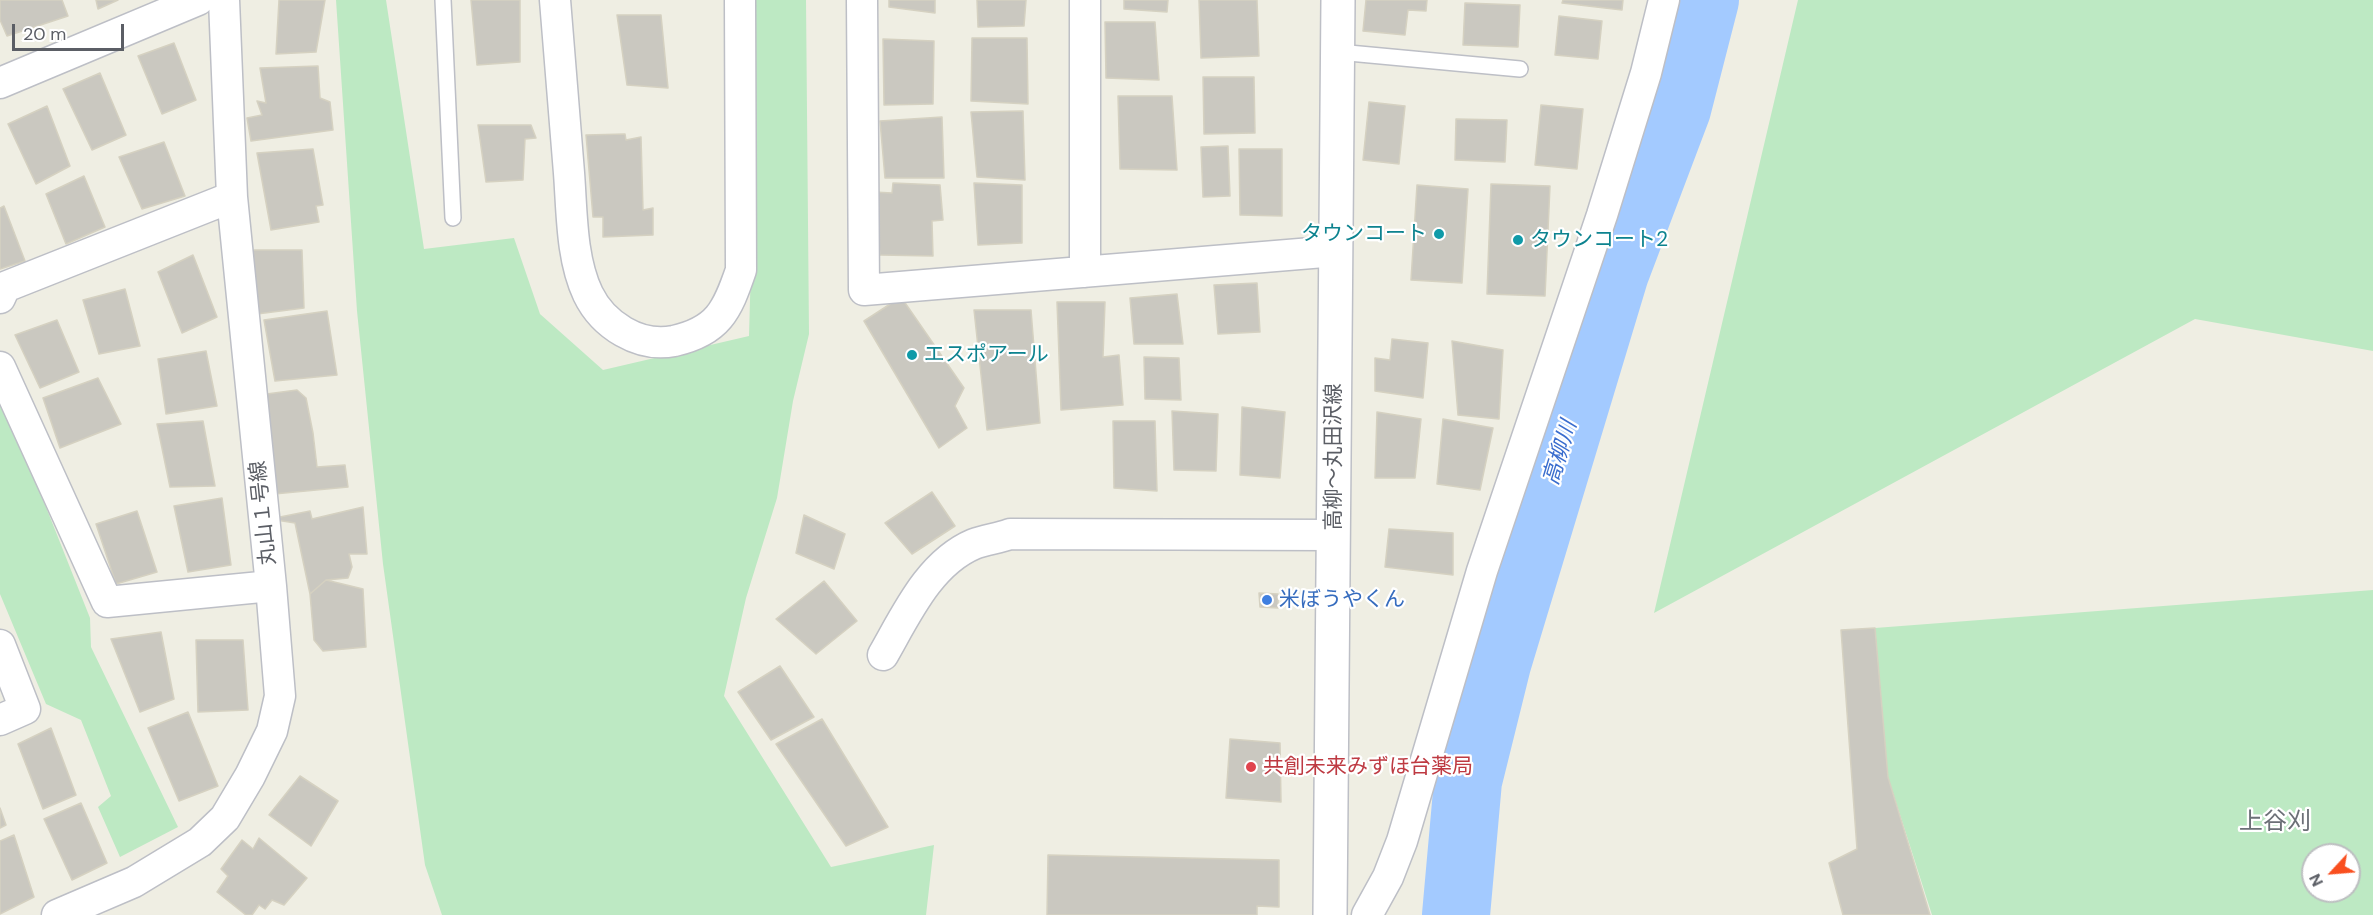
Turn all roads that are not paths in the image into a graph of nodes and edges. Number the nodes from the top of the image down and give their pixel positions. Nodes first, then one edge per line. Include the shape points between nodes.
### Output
1 (198, 0) edge
2 (224, 0) edge
3 (443, 0) edge
4 (555, 0) edge
5 (740, 0) edge
6 (862, 0) edge
7 (1085, 0) edge
8 (1338, 0) edge
9 (1664, 0) edge
10 (1338, 52) junction
11 (1520, 69) dead end
12 (0, 83) edge
13 (232, 197) junction
14 (453, 218) dead end
15 (1335, 251) junction
16 (1085, 272) junction
17 (0, 298) edge
18 (0, 367) edge
19 (1333, 535) junction
20 (271, 586) junction
21 (0, 645) edge
22 (883, 655) dead end
23 (0, 720) edge
24 (57, 915) edge
25 (1330, 915) edge
26 (1367, 915) edge

1 - 12 street
2 - 13 street, 丸山１号線
3 - 14 lane
4 - 5 street via 573,222 588,295 610,324 634,338 663,343 689,337 714,324 731,300 741,270
6 - 16 street via 864,290
7 - 16 street
8 - 10 street, 高柳～丸田沢線
9 - 26 street via 1606,204 1482,571 1402,841
10 - 11 lane
10 - 15 street, 高柳～丸田沢線
13 - 17 street via 5,287
13 - 20 street, 丸山１号線
15 - 16 street
15 - 19 street, 高柳～丸田沢線
18 - 20 street via 107,602
19 - 22 street via 1010,534 974,544 951,557 913,601
19 - 25 street, 高柳～丸田沢線
20 - 24 street, 丸山１号線 via 280,696 272,731 225,818 200,842 134,882
21 - 23 street via 25,709

